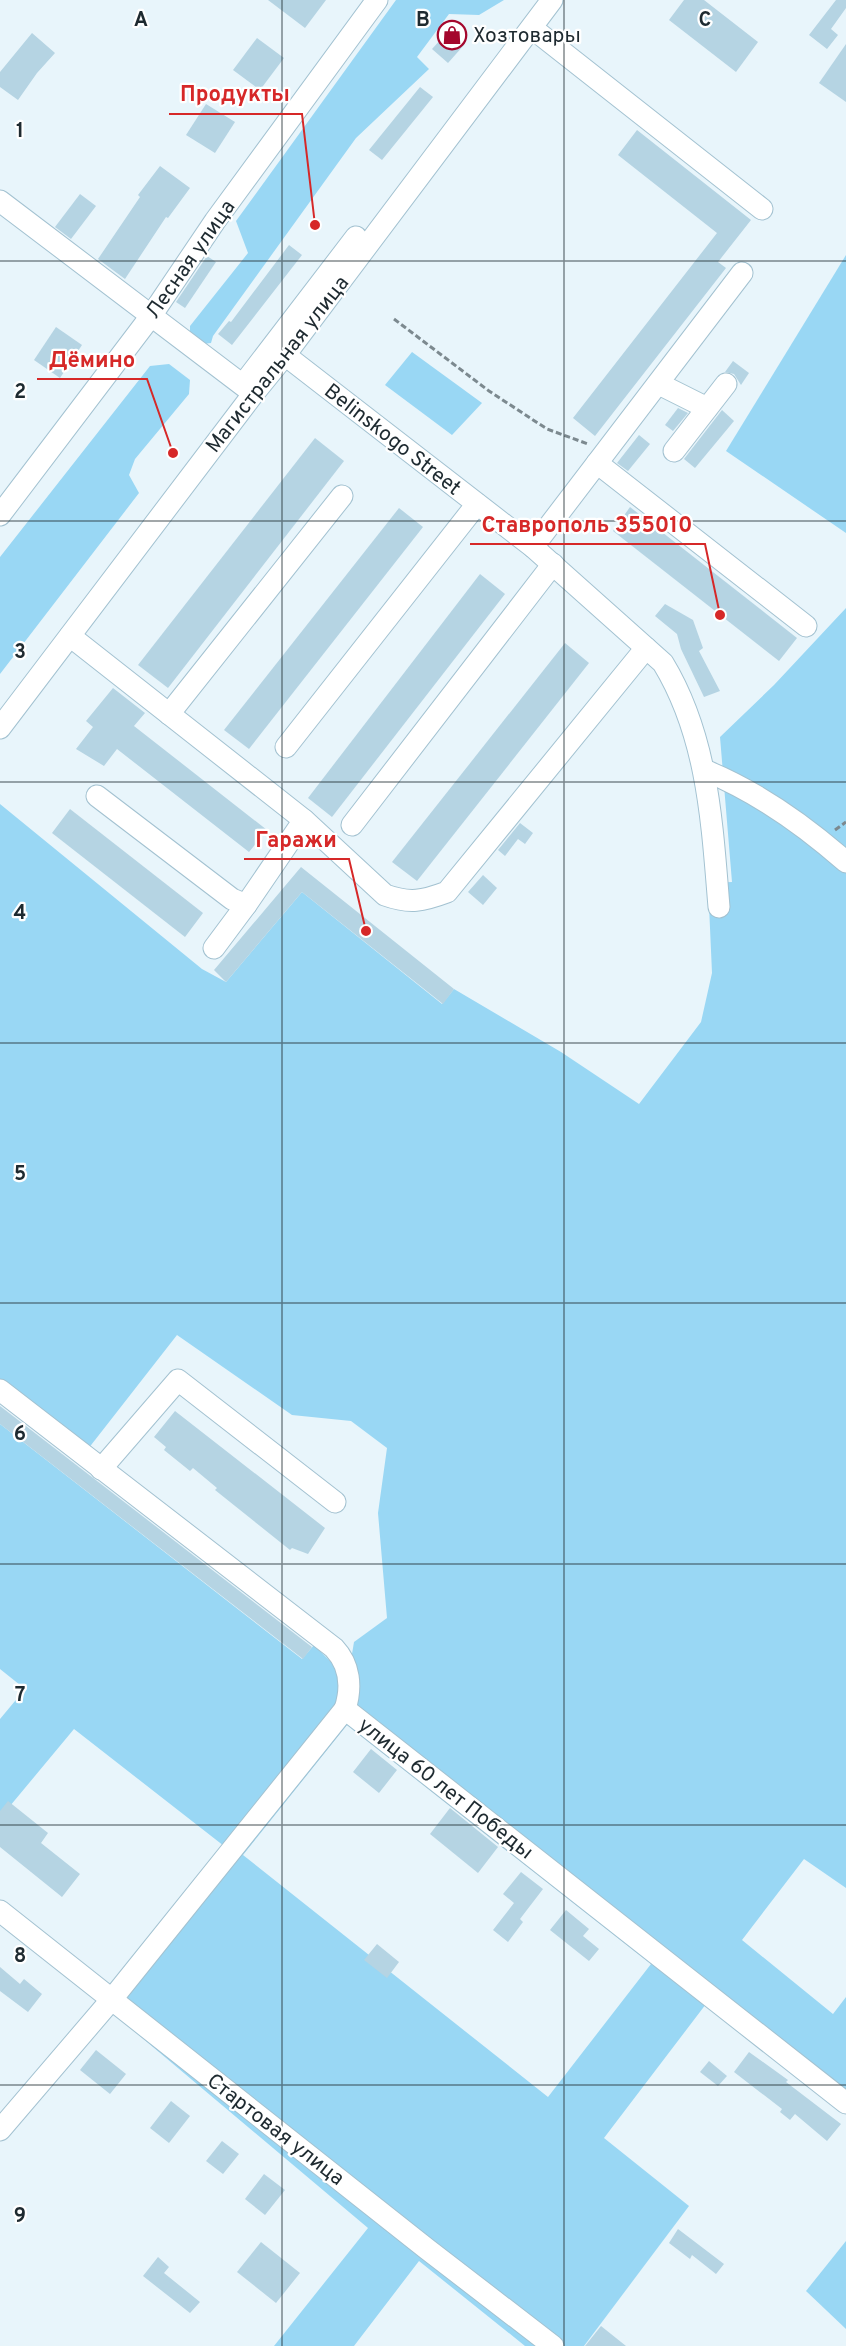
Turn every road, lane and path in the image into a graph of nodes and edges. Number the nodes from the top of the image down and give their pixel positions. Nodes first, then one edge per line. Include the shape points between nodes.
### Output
1 (377, 0) edge
2 (552, 0) edge
3 (532, 28) junction
4 (495, 54) dead end
5 (0, 201) edge
6 (762, 209) dead end
7 (742, 273) dead end
8 (151, 316) junction
9 (394, 319) dead end
10 (285, 355) junction
11 (659, 384) junction
12 (726, 384) dead end
13 (248, 389) junction
14 (707, 408) junction
15 (674, 451) dead end
16 (602, 457) junction
17 (342, 496) dead end
18 (477, 504) junction
19 (0, 515) edge
20 (533, 548) junction
21 (553, 564) junction
22 (806, 626) dead end
23 (70, 636) junction
24 (646, 648) junction
25 (169, 714) junction
26 (0, 728) edge
27 (286, 747) dead end
28 (704, 770) junction
29 (97, 796) dead end
30 (304, 820) junction
31 (352, 825) dead end
32 (846, 862) edge
33 (246, 905) junction
34 (720, 907) dead end
35 (214, 948) dead end
36 (0, 1390) edge
37 (101, 1469) junction
38 (335, 1502) dead end
39 (345, 1709) junction
40 (0, 1911) edge
41 (112, 1999) junction
42 (846, 2103) edge
43 (0, 2130) edge
44 (553, 2346) edge

1 - 8 street, Лесная улица via 214,221
2 - 3 street, Магистральная улица
3 - 6 street
3 - 10 street, Магистральная улица
4 - 13 street
5 - 8 street
7 - 11 street
8 - 13 street
8 - 19 street, Лесная улица
9 - 16 path via 489,391 547,429
10 - 13 street, Магистральная улица
10 - 18 street, Belinskogo Street
11 - 14 street
11 - 16 street
12 - 14 street
13 - 23 street, Магистральная улица
14 - 15 street
16 - 20 street
16 - 22 street
17 - 25 street
18 - 20 street, Belinskogo Street
18 - 27 street
20 - 21 street, Belinskogo Street
21 - 24 street, Belinskogo Street
21 - 31 street
23 - 25 street
23 - 26 street, Магистральная улица
24 - 28 street, Belinskogo Street via 663,663 675,682
24 - 30 street via 447,892 423,901 397,900 385,895
25 - 30 street
28 - 32 street via 780,809
28 - 34 street, Belinskogo Street
29 - 33 street via 232,899
30 - 33 street
33 - 35 street
36 - 37 street, улица 60 лет Победы
37 - 38 street via 178,1380
37 - 39 street, улица 60 лет Победы via 334,1648 343,1657 348,1672 350,1693
39 - 41 street
39 - 42 street, улица 60 лет Победы
40 - 41 street, Стартовая улица
41 - 43 street
41 - 44 street, Стартовая улица

